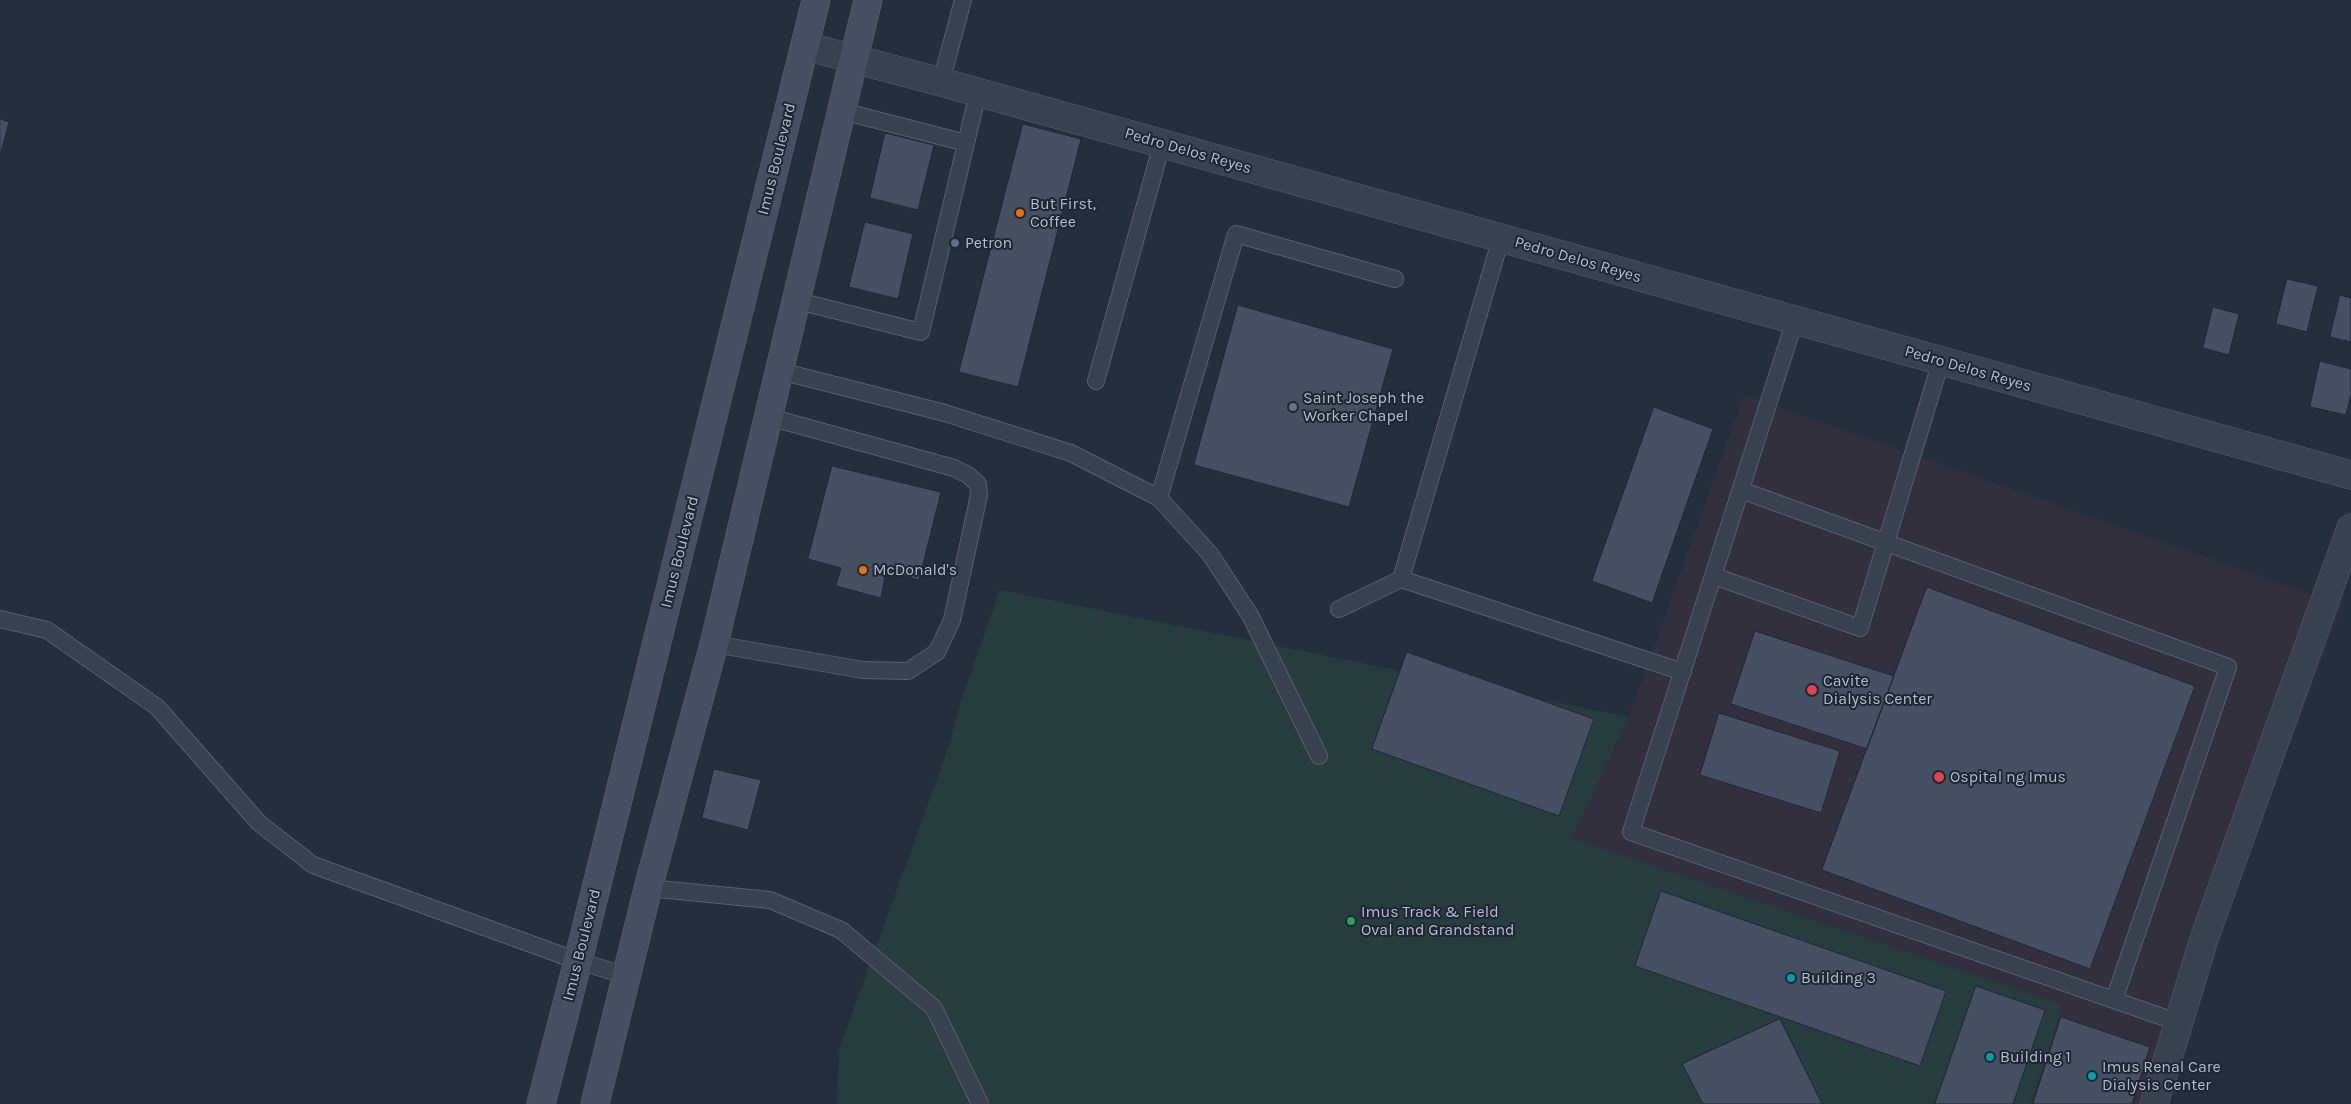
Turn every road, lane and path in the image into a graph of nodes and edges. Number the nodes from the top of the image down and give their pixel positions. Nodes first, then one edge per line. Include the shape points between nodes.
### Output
1 (816, 0) edge
2 (868, 0) edge
3 (963, 0) edge
4 (805, 46) junction
5 (854, 58) junction
6 (941, 82) junction
7 (978, 92) junction
8 (842, 111) junction
9 (966, 143) junction
10 (1162, 144) junction
11 (1501, 238) junction
12 (1395, 279) dead end
13 (798, 301) junction
14 (1795, 320) junction
15 (1941, 361) junction
16 (780, 371) junction
17 (1096, 381) dead end
18 (769, 417) junction
19 (2351, 475) edge
20 (1741, 490) junction
21 (1159, 498) junction
22 (2351, 528) edge
23 (1886, 543) junction
24 (1714, 576) junction
25 (1401, 578) junction
26 (1339, 609) dead end
27 (0, 619) edge
28 (714, 644) junction
29 (1683, 672) junction
30 (1319, 756) dead end
31 (648, 888) junction
32 (578, 961) junction
33 (627, 976) junction
34 (2114, 1000) junction
35 (2177, 1022) junction
36 (541, 1104) edge
37 (595, 1104) edge
38 (980, 1104) edge
39 (2154, 1104) edge

1 - 4 main road, Imus Boulevard
2 - 5 main road
3 - 6 lane
4 - 5 street, Pedro Delos Reyes
4 - 32 main road, Imus Boulevard
5 - 6 street, Pedro Delos Reyes
5 - 8 main road
6 - 7 street, Pedro Delos Reyes
7 - 9 lane
7 - 10 street, Pedro Delos Reyes
8 - 9 lane
8 - 13 main road
9 - 13 lane via 921,332
10 - 11 street, Pedro Delos Reyes
10 - 17 lane
11 - 14 street, Pedro Delos Reyes
11 - 25 lane
12 - 21 lane via 1236,234
13 - 16 main road
14 - 15 street, Pedro Delos Reyes
14 - 20 lane
15 - 19 street, Pedro Delos Reyes
15 - 23 lane
16 - 18 main road
16 - 21 lane via 945,413 1071,453
18 - 28 main road
18 - 28 lane via 954,468 978,484 979,495 952,620 937,652 908,671 863,670
20 - 23 lane
20 - 24 lane
21 - 30 lane via 1210,554 1250,615
22 - 35 street
23 - 24 lane via 1860,628
23 - 34 lane via 2228,667
24 - 29 lane
25 - 26 lane
25 - 29 lane
27 - 32 lane via 47,630 157,707 259,823 313,865
28 - 31 main road
29 - 34 lane via 1631,832
31 - 33 main road
31 - 38 lane via 770,900 841,930 934,1008
32 - 33 lane
32 - 36 main road, Imus Boulevard
33 - 37 main road
34 - 35 lane
35 - 39 street

